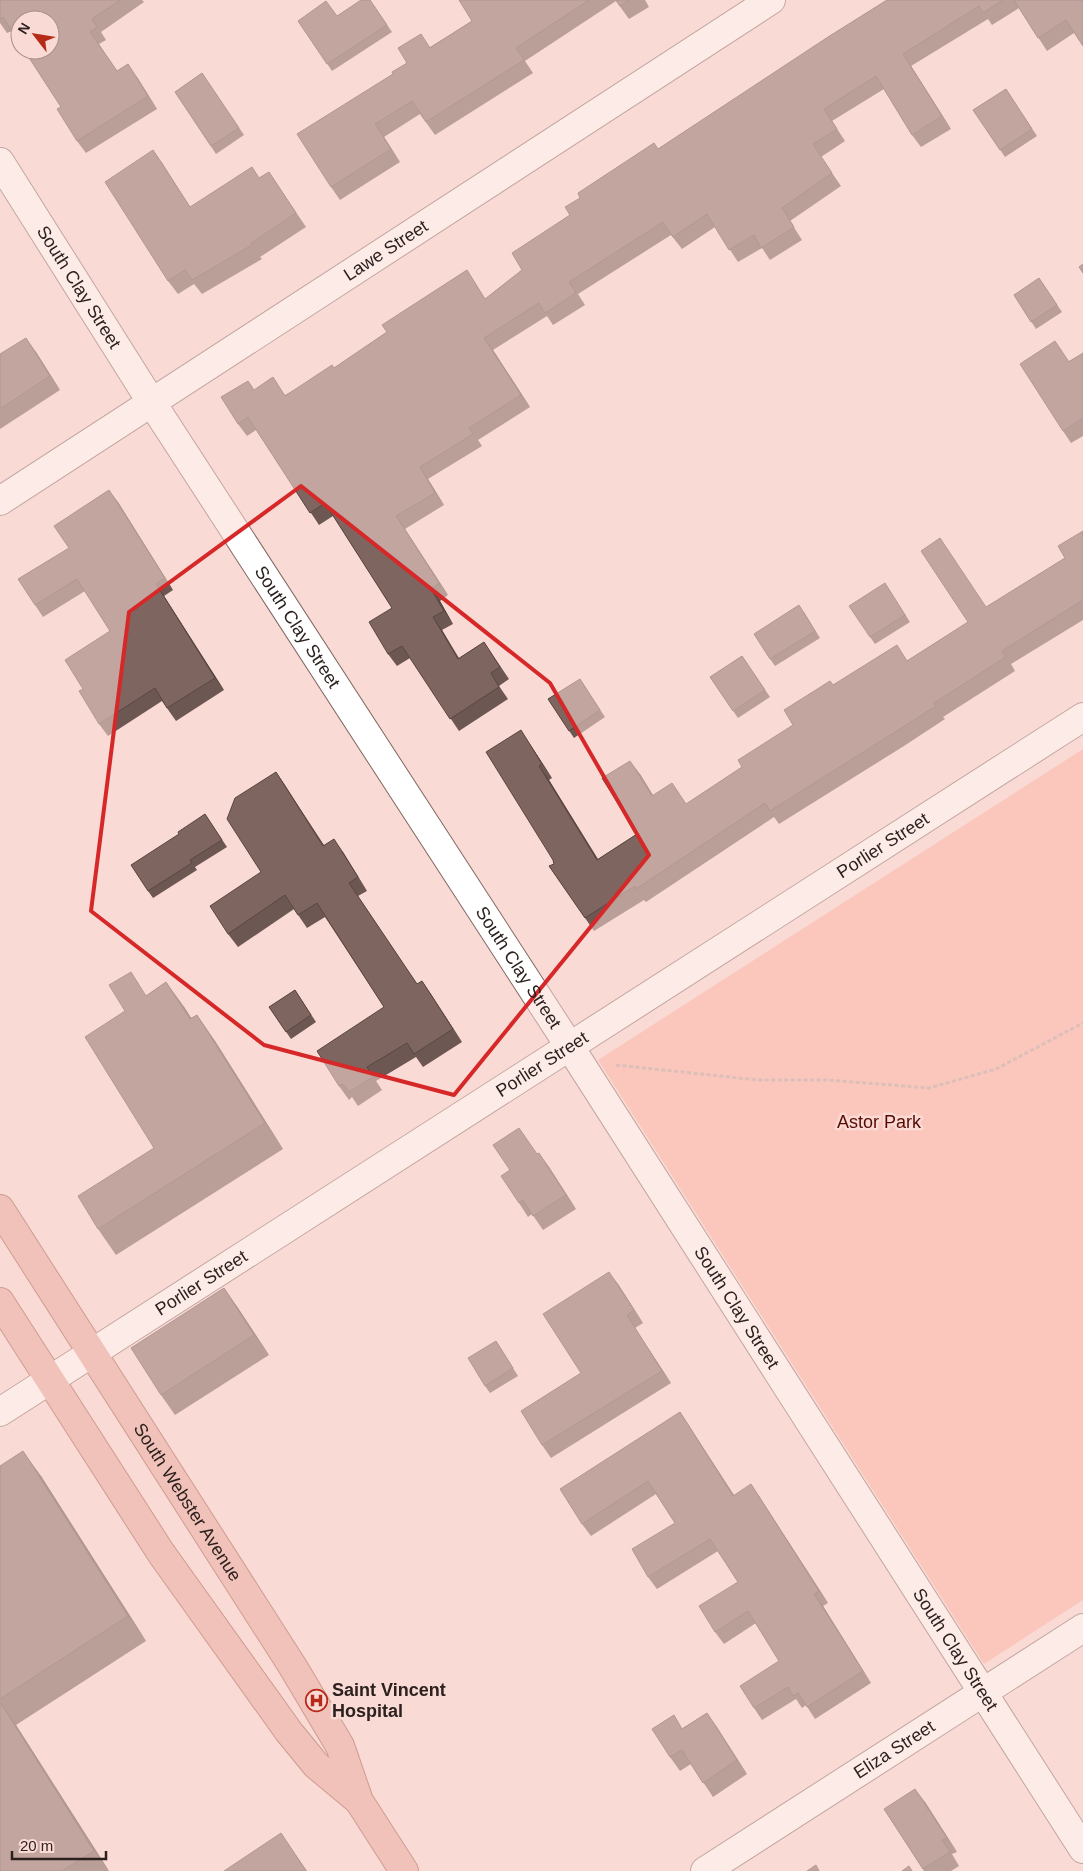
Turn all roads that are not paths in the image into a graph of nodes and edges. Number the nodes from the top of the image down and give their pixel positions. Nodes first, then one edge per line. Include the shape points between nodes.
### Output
1 (771, 0) edge
2 (0, 162) edge
3 (152, 403) junction
4 (0, 501) edge
5 (1083, 717) edge
6 (570, 1047) junction
7 (0, 1209) edge
8 (0, 1302) edge
9 (90, 1353) junction
10 (50, 1380) junction
11 (0, 1412) edge
12 (1083, 1628) edge
13 (983, 1693) junction
14 (359, 1801) junction
15 (1083, 1849) edge
16 (404, 1871) edge
17 (704, 1871) edge

1 - 3 street, Lawe Street
2 - 3 street, South Clay Street
3 - 4 street, Lawe Street
3 - 6 street, South Clay Street
5 - 6 street, Porlier Street
6 - 9 street, Porlier Street
6 - 13 street, South Clay Street
7 - 9 main road, South Webster Avenue
8 - 10 main road, South Webster Avenue
9 - 10 street, Porlier Street
9 - 14 main road, South Webster Avenue via 293,1667 340,1746
10 - 11 street, Porlier Street
10 - 14 main road, South Webster Avenue via 161,1553 289,1732 316,1765
12 - 13 street, Eliza Street
13 - 15 street, South Clay Street
13 - 17 street, Eliza Street
14 - 16 main road, South Webster Avenue

